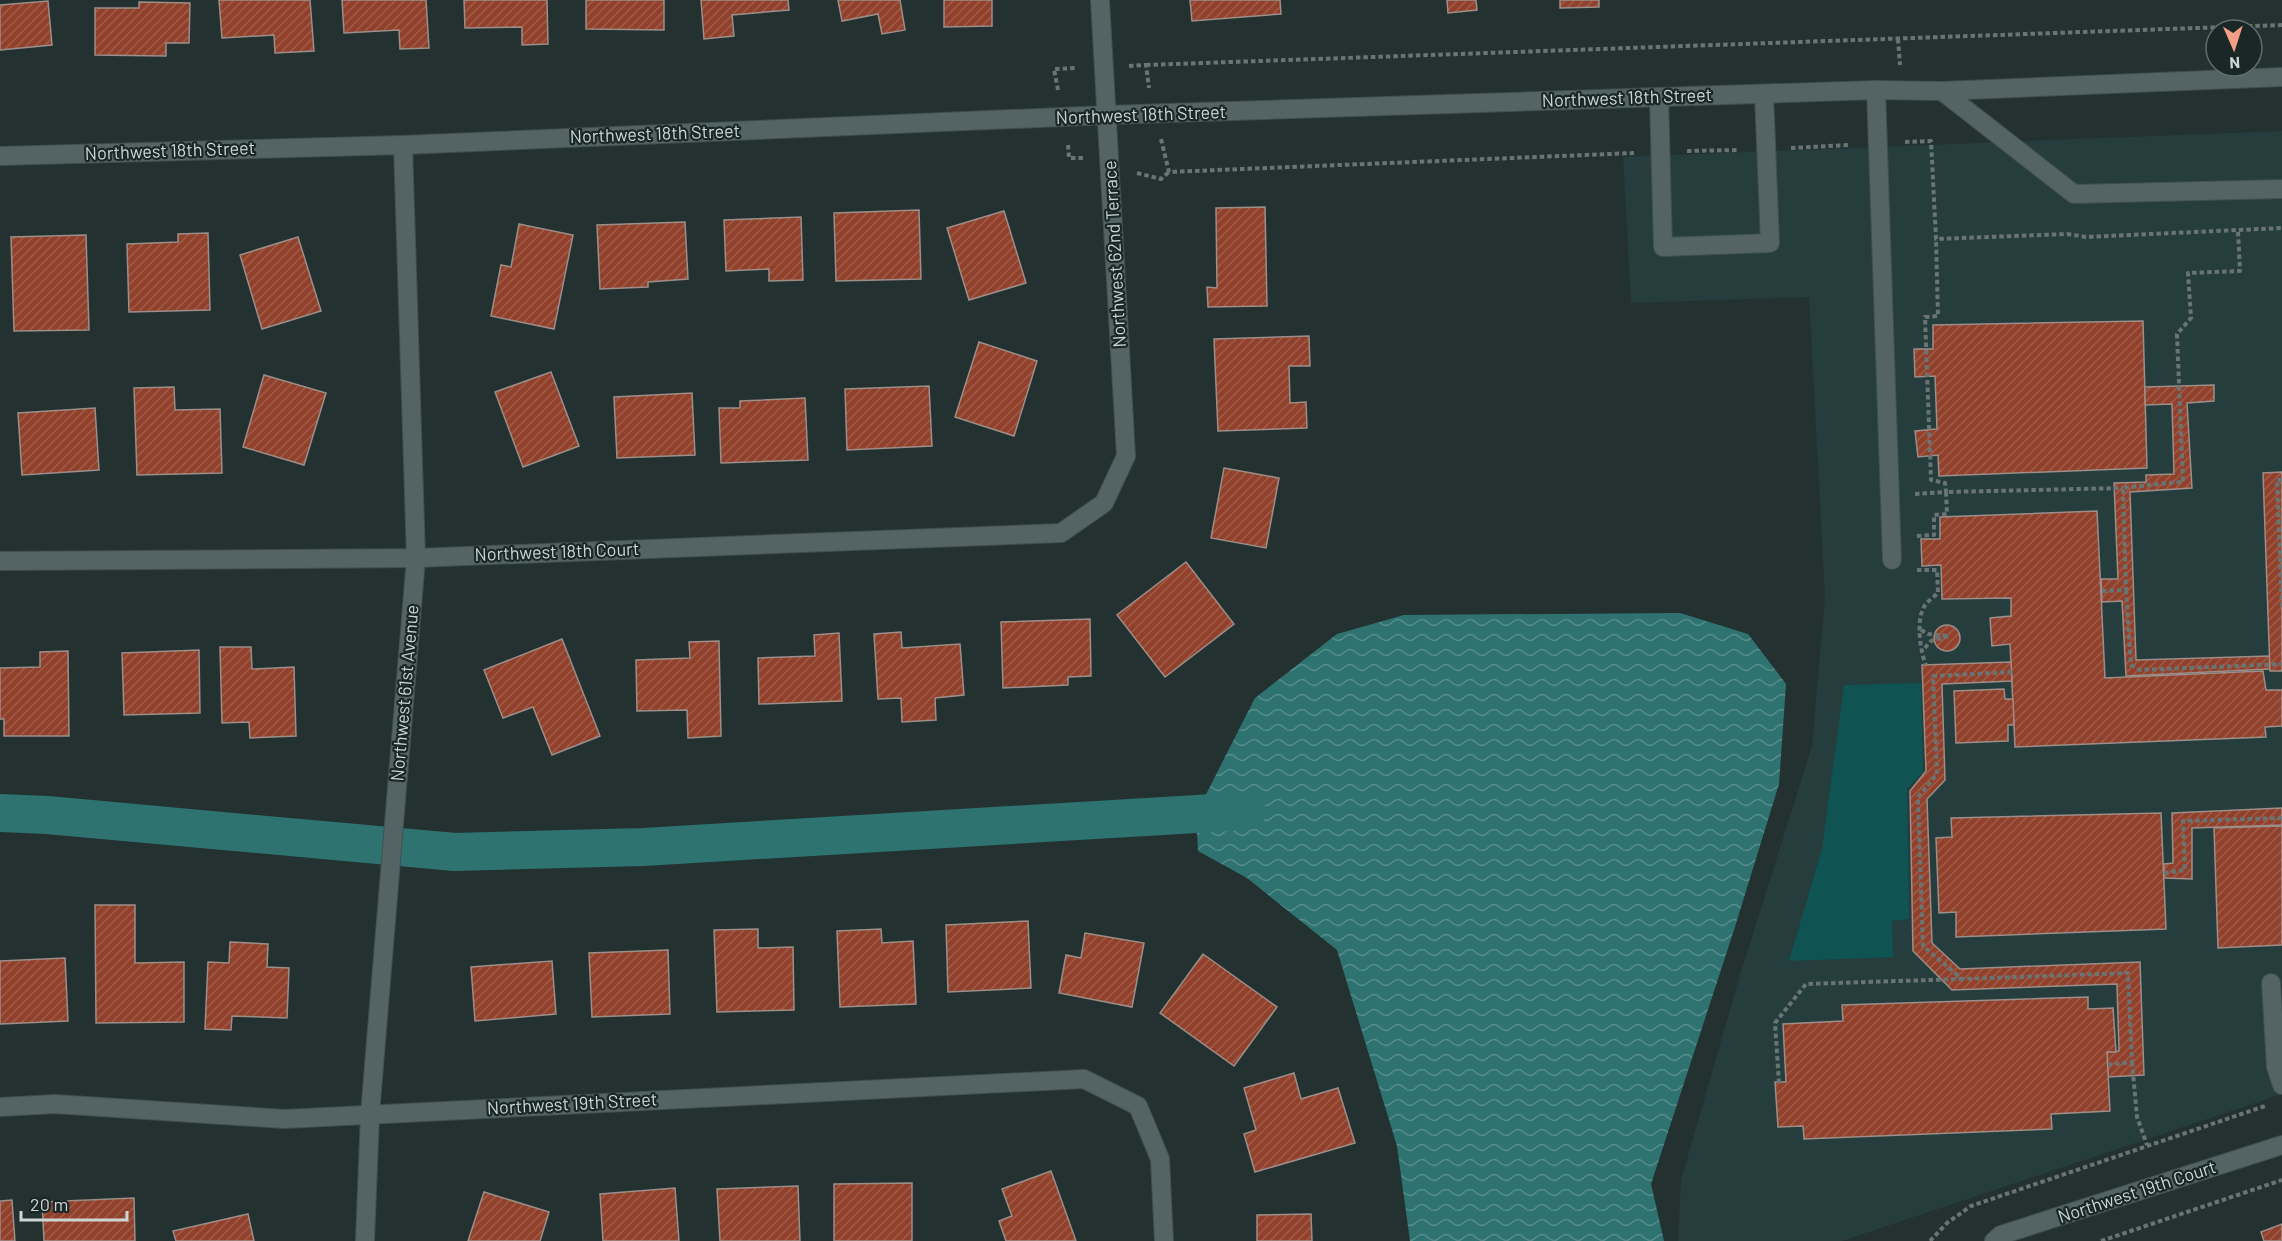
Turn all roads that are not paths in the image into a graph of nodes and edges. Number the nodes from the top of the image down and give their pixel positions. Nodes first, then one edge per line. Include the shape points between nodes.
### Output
1 (1100, 0) edge
2 (2282, 77) edge
3 (1876, 90) junction
4 (1942, 91) junction
5 (1764, 94) junction
6 (1659, 97) junction
7 (1108, 115) junction
8 (403, 145) junction
9 (0, 156) edge
10 (2282, 189) edge
11 (1104, 503) joint
12 (416, 558) junction
13 (1892, 560) dead end
14 (0, 561) edge
15 (2271, 983) dead end
16 (2282, 1085) edge
17 (0, 1107) edge
18 (370, 1114) junction
19 (2282, 1145) edge
20 (365, 1241) edge
21 (1164, 1241) edge
22 (1994, 1241) edge

1 - 7 street, Northwest 62nd Terrace
2 - 4 street, Northwest 18th Street
3 - 4 street, Northwest 18th Street
3 - 5 street, Northwest 18th Street
3 - 13 street
4 - 10 street via 2074,194
5 - 6 street, Northwest 18th Street
5 - 6 street via 1770,243 1663,247
6 - 7 street, Northwest 18th Street
7 - 8 street, Northwest 18th Street
7 - 11 street, Northwest 62nd Terrace via 1126,456
8 - 9 street, Northwest 18th Street
8 - 12 street, Northwest 61st Avenue
11 - 12 street, Northwest 18th Court via 1061,533
12 - 14 street, Northwest 18th Court
12 - 18 street, Northwest 61st Avenue
15 - 16 street via 2276,1067
17 - 18 street, Northwest 19th Street via 55,1104 285,1119
18 - 20 street, Northwest 61st Avenue
18 - 21 street, Northwest 19th Street via 1084,1078 1138,1106 1160,1159
19 - 22 street, Northwest 19th Court via 2001,1235

